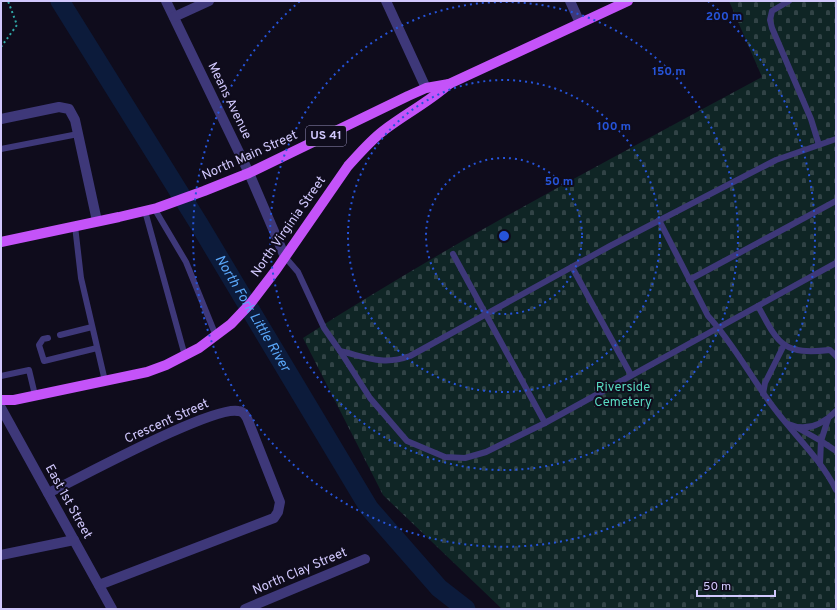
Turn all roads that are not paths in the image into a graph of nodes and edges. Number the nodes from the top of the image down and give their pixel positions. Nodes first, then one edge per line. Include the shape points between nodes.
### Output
1 (166, 1) edge
2 (208, 1) edge
3 (386, 1) edge
4 (570, 1) edge
5 (628, 1) edge
6 (789, 1) edge
7 (174, 17) junction
8 (580, 23) junction
9 (449, 84) junction
10 (426, 88) junction
11 (1, 119) edge
12 (78, 134) junction
13 (836, 139) edge
14 (819, 145) junction
15 (1, 149) edge
16 (249, 173) junction
17 (836, 201) edge
18 (152, 209) junction
19 (659, 220) junction
20 (97, 221) junction
21 (75, 226) junction
22 (1, 242) edge
23 (453, 254) dead end
24 (285, 256) junction
25 (836, 263) edge
26 (572, 267) junction
27 (689, 280) junction
28 (758, 306) junction
29 (487, 314) junction
30 (92, 327) junction
31 (719, 328) junction
32 (60, 335) dead end
33 (216, 336) junction
34 (48, 338) dead end
35 (784, 344) junction
36 (97, 348) junction
37 (833, 350) edge
38 (340, 351) junction
39 (184, 356) junction
40 (836, 356) edge
41 (631, 375) junction
42 (1, 376) edge
43 (105, 380) junction
44 (763, 394) junction
45 (35, 395) junction
46 (1, 400) edge
47 (1, 408) edge
48 (836, 411) edge
49 (828, 419) junction
50 (545, 423) junction
51 (786, 423) junction
52 (798, 428) junction
53 (821, 441) junction
54 (836, 451) edge
55 (821, 466) junction
56 (836, 490) edge
57 (48, 493) junction
58 (74, 540) junction
59 (1, 555) edge
60 (365, 559) dead end
61 (99, 585) junction
62 (112, 609) edge
63 (245, 609) edge

1 - 7 street, Means Avenue
2 - 7 street
3 - 10 street
4 - 8 street
5 - 8 main road, North Main Street / US 41
6 - 14 lane via 772,10 770,20 811,119
7 - 16 street, Means Avenue
8 - 9 main road, North Main Street / US 41
9 - 10 main road, North Main Street / US 41
9 - 24 main road, North Virginia Street / US 41 via 434,98 383,131 365,146
10 - 16 main road, North Main Street / US 41
11 - 12 street via 59,107 69,110 75,120
12 - 15 lane
12 - 20 street
13 - 14 lane
14 - 19 lane via 776,160
16 - 18 main road, North Main Street / US 41
16 - 24 street, Means Avenue
17 - 27 lane
18 - 20 main road, North Main Street / US 41
18 - 33 lane via 186,262
18 - 39 lane
19 - 26 lane
19 - 27 lane
20 - 21 main road, North Main Street / US 41
21 - 22 main road, North Main Street / US 41
21 - 30 lane via 80,278
23 - 29 lane
24 - 33 main road, North Virginia Street / US 41 via 250,304
24 - 38 lane via 298,272 324,328
25 - 28 lane
26 - 29 lane
26 - 41 lane
27 - 31 lane via 708,316
28 - 31 lane
28 - 35 lane via 768,325
29 - 38 lane via 396,361 387,362
29 - 50 lane
30 - 32 lane
30 - 36 lane
31 - 41 lane
31 - 44 lane via 746,364
33 - 39 main road, North Virginia Street / US 41
34 - 36 lane via 43,339 39,345 44,361
35 - 37 lane via 789,349 804,351
35 - 44 lane via 765,383
36 - 43 lane
37 - 40 lane
38 - 50 lane via 370,398 407,440 445,457 466,458 486,452
39 - 43 main road, North Virginia Street / US 41 via 147,372
41 - 50 lane
42 - 45 lane via 29,370
43 - 45 main road, North Virginia Street / US 41
44 - 51 lane
45 - 46 main road, North Virginia Street / US 41
47 - 57 street, East 1st Street
48 - 49 lane
49 - 52 lane via 816,426
49 - 53 lane
51 - 52 lane
51 - 55 lane
52 - 53 lane
53 - 54 lane
53 - 55 lane
55 - 56 lane
57 - 58 street, East 1st Street
57 - 61 street, Crescent Street via 218,413 236,410 247,418 280,502 274,518
58 - 59 street
58 - 61 street, East 1st Street
60 - 63 street, North Clay Street
61 - 62 street, East 1st Street

